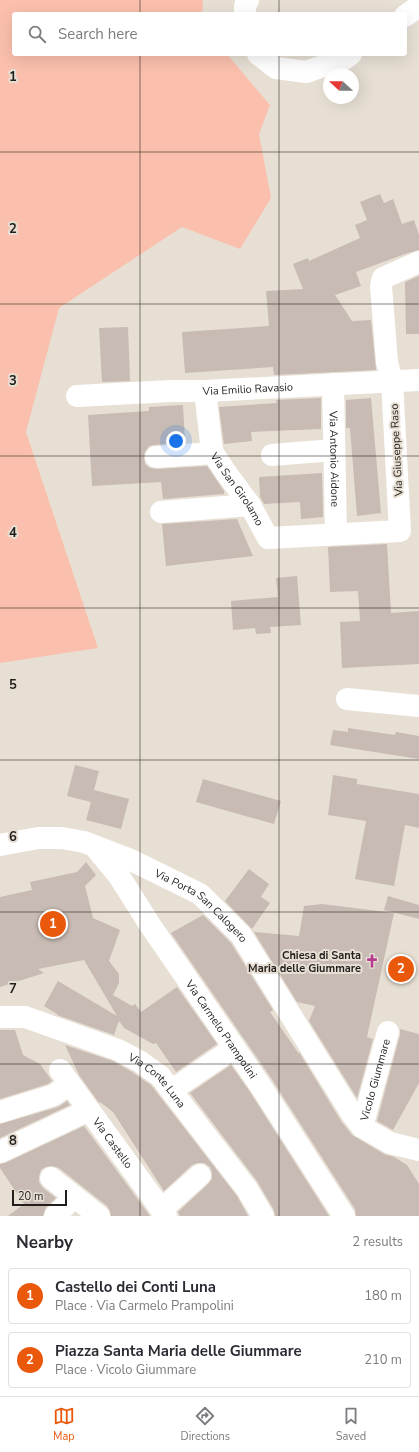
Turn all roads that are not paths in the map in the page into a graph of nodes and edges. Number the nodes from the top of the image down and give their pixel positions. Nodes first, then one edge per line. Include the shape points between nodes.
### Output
1 (248, 0) edge
2 (419, 6) edge
3 (245, 12) edge
4 (407, 15) edge
5 (261, 56) edge
6 (348, 56) edge
7 (419, 262) edge
8 (419, 380) edge
9 (392, 381) junction
10 (333, 384) junction
11 (205, 391) junction
12 (77, 396) dead end
13 (334, 450) junction
14 (213, 453) junction
15 (272, 455) dead end
16 (156, 457) dead end
17 (250, 505) junction
18 (161, 512) dead end
19 (336, 534) junction
20 (268, 538) joint
21 (347, 699) dead end
22 (419, 706) edge
23 (0, 846) edge
24 (95, 846) junction
25 (0, 1017) edge
26 (388, 1032) dead end
27 (234, 1048) junction
28 (172, 1090) junction
29 (89, 1110) junction
30 (0, 1112) edge
31 (362, 1127) junction
32 (419, 1150) edge
33 (0, 1152) edge
34 (200, 1175) dead end
35 (51, 1178) dead end
36 (74, 1197) junction
37 (164, 1213) edge
38 (55, 1216) edge
39 (99, 1216) edge
40 (263, 1216) edge
41 (344, 1216) edge

1 - 3 street
2 - 4 street
5 - 6 street via 276,68 306,72
7 - 9 street, Via Giuseppe Raso via 383,278 381,286 387,362
8 - 9 street, Via Emilio Ravasio
9 - 10 street, Via Emilio Ravasio
9 - 19 street, Via Giuseppe Raso via 400,531
10 - 11 street, Via Emilio Ravasio
10 - 13 street, Via Antonio Aidone
11 - 12 street, Via Emilio Ravasio
11 - 14 street, Via San Girolamo
13 - 15 street
13 - 19 street, Via Antonio Aidone
14 - 16 street
14 - 17 street, Via San Girolamo
17 - 18 street
17 - 20 street, Via San Girolamo
19 - 20 street, Via Giuseppe Raso
21 - 22 street
23 - 24 street, Via Porta San Calogero via 38,838 62,838
24 - 27 street, Via Carmelo Prampolini
24 - 31 street, Via Porta San Calogero via 131,860 200,894 242,935
25 - 28 street, Via Conte Luna via 25,1017 118,1050 150,1068
26 - 31 street, Vicolo Giummare
27 - 28 street
27 - 41 street, Via Carmelo Prampolini
28 - 40 street, Via Conte Luna via 247,1189
29 - 30 street, Via Castello via 65,1077 54,1095
29 - 33 street
29 - 37 street, Via Castello
31 - 32 street, Via Porta San Calogero via 390,1143
34 - 37 street
35 - 36 street
36 - 38 street
36 - 39 street

